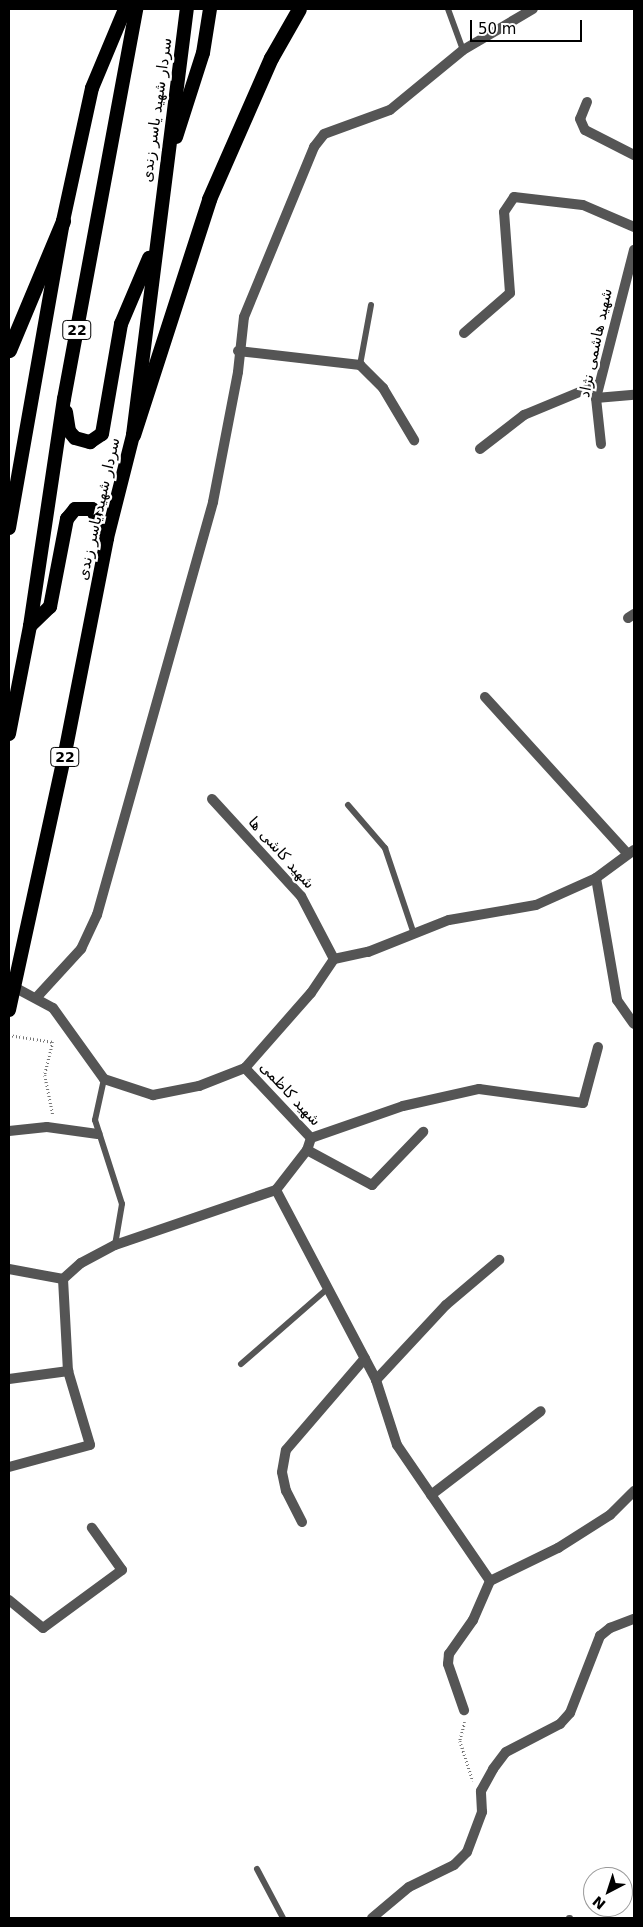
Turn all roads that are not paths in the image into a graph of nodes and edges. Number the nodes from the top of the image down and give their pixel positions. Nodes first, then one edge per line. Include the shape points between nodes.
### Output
1 (125, 9) edge
2 (136, 9) edge
3 (187, 9) edge
4 (210, 9) edge
5 (299, 9) edge
6 (448, 9) edge
7 (534, 9) edge
8 (463, 50) junction
9 (587, 102) dead end
10 (634, 155) edge
11 (164, 174) junction
12 (63, 221) junction
13 (634, 227) edge
14 (156, 244) junction
15 (634, 250) edge
16 (631, 270) edge
17 (371, 305) dead end
18 (464, 334) dead end
19 (9, 350) edge
20 (238, 351) junction
21 (360, 365) junction
22 (599, 384) junction
23 (634, 396) edge
24 (596, 398) junction
25 (64, 399) junction
26 (132, 435) junction
27 (414, 440) dead end
28 (600, 444) dead end
29 (480, 449) dead end
30 (9, 528) edge
31 (107, 538) junction
32 (30, 626) junction
33 (485, 697) dead end
34 (9, 734) edge
35 (212, 799) dead end
36 (348, 805) dead end
37 (631, 852) edge
38 (596, 878) junction
39 (413, 931) junction
40 (334, 959) junction
41 (14, 987) junction
42 (36, 998) junction
43 (9, 1010) edge
44 (634, 1024) edge
45 (598, 1047) dead end
46 (245, 1068) junction
47 (104, 1079) junction
48 (9, 1132) edge
49 (423, 1132) dead end
50 (98, 1134) junction
51 (311, 1138) junction
52 (307, 1150) junction
53 (276, 1190) junction
54 (115, 1245) junction
55 (499, 1260) dead end
56 (9, 1269) edge
57 (63, 1279) junction
58 (328, 1288) junction
59 (365, 1358) junction
60 (241, 1364) dead end
61 (68, 1371) junction
62 (9, 1379) edge
63 (376, 1380) junction
64 (541, 1411) dead end
65 (9, 1467) edge
66 (634, 1491) edge
67 (431, 1495) junction
68 (302, 1522) dead end
69 (92, 1528) dead end
70 (490, 1581) junction
71 (9, 1600) edge
72 (634, 1619) edge
73 (464, 1710) road end
74 (257, 1870) dead end
75 (283, 1918) edge
76 (372, 1918) edge

1 - 12 highway via 92,88
2 - 25 highway, 22
3 - 11 highway, سردار شهید یاسر زندی / 22
4 - 11 highway via 203,53
5 - 26 highway via 271,58 208,199
6 - 8 lane
7 - 8 street
8 - 20 street via 390,110 324,134 314,147 244,317
9 - 10 street via 580,119 585,130
11 - 14 highway, سردار شهید یاسر زندی / 22
12 - 19 highway
12 - 30 highway
13 - 18 street via 583,205 514,197 504,212 510,293
14 - 25 highway via 121,324 102,434 82,441 69,431
14 - 26 highway, سردار شهید یاسر زندی / 22
15 - 16 street, شهید هاشمی نژاد
16 - 22 street, شهید هاشمی نژاد
17 - 21 lane
20 - 21 street
20 - 42 street via 238,372 213,502 97,915 81,949
21 - 27 street via 383,388
22 - 24 street, شهید هاشمی نژاد
22 - 29 street via 524,415
23 - 24 street
24 - 28 street, شهید هاشمی نژاد
25 - 32 highway, 22
26 - 31 highway, سردار شهید یاسر زندی / 22
31 - 32 highway via 92,509 75,509 68,519 50,607
31 - 41 highway, سردار شهید یاسر زندی / 22
32 - 34 highway, 22
33 - 37 street
35 - 40 street, شهید کاشی ها via 302,896
36 - 39 lane via 385,848
37 - 38 street
38 - 39 street via 536,905 448,920
38 - 44 street via 617,1000
39 - 40 street via 368,952
40 - 46 street via 312,993
41 - 42 street
41 - 43 highway, سردار شهید یاسر زندی / 22
42 - 47 street via 53,1008
45 - 51 street via 583,1103 479,1089 404,1106
46 - 47 street via 199,1086 153,1095
46 - 51 street, شهید کاظمی
47 - 50 lane via 95,1120
48 - 50 street via 56,1129
49 - 52 street via 372,1185
50 - 54 lane via 122,1204
51 - 52 street, شهید کاظمی
52 - 53 street, شهید کاظمی
53 - 54 street
53 - 58 street
54 - 57 street via 82,1263
55 - 63 street via 446,1305
56 - 57 street
57 - 61 street
58 - 59 street
58 - 60 lane
59 - 63 street
59 - 68 street via 286,1450 282,1472 286,1491
61 - 62 street
61 - 65 street via 90,1445
63 - 67 street via 397,1445
64 - 67 street
66 - 70 street via 610,1515 558,1548
67 - 70 street
69 - 71 street via 122,1570 43,1628
70 - 73 street via 473,1620 449,1654 448,1664
72 - 76 street via 610,1628 600,1636 570,1713 560,1724 506,1752 493,1769 481,1791 482,1812 467,1852 454,1865 410,1888
74 - 75 lane

